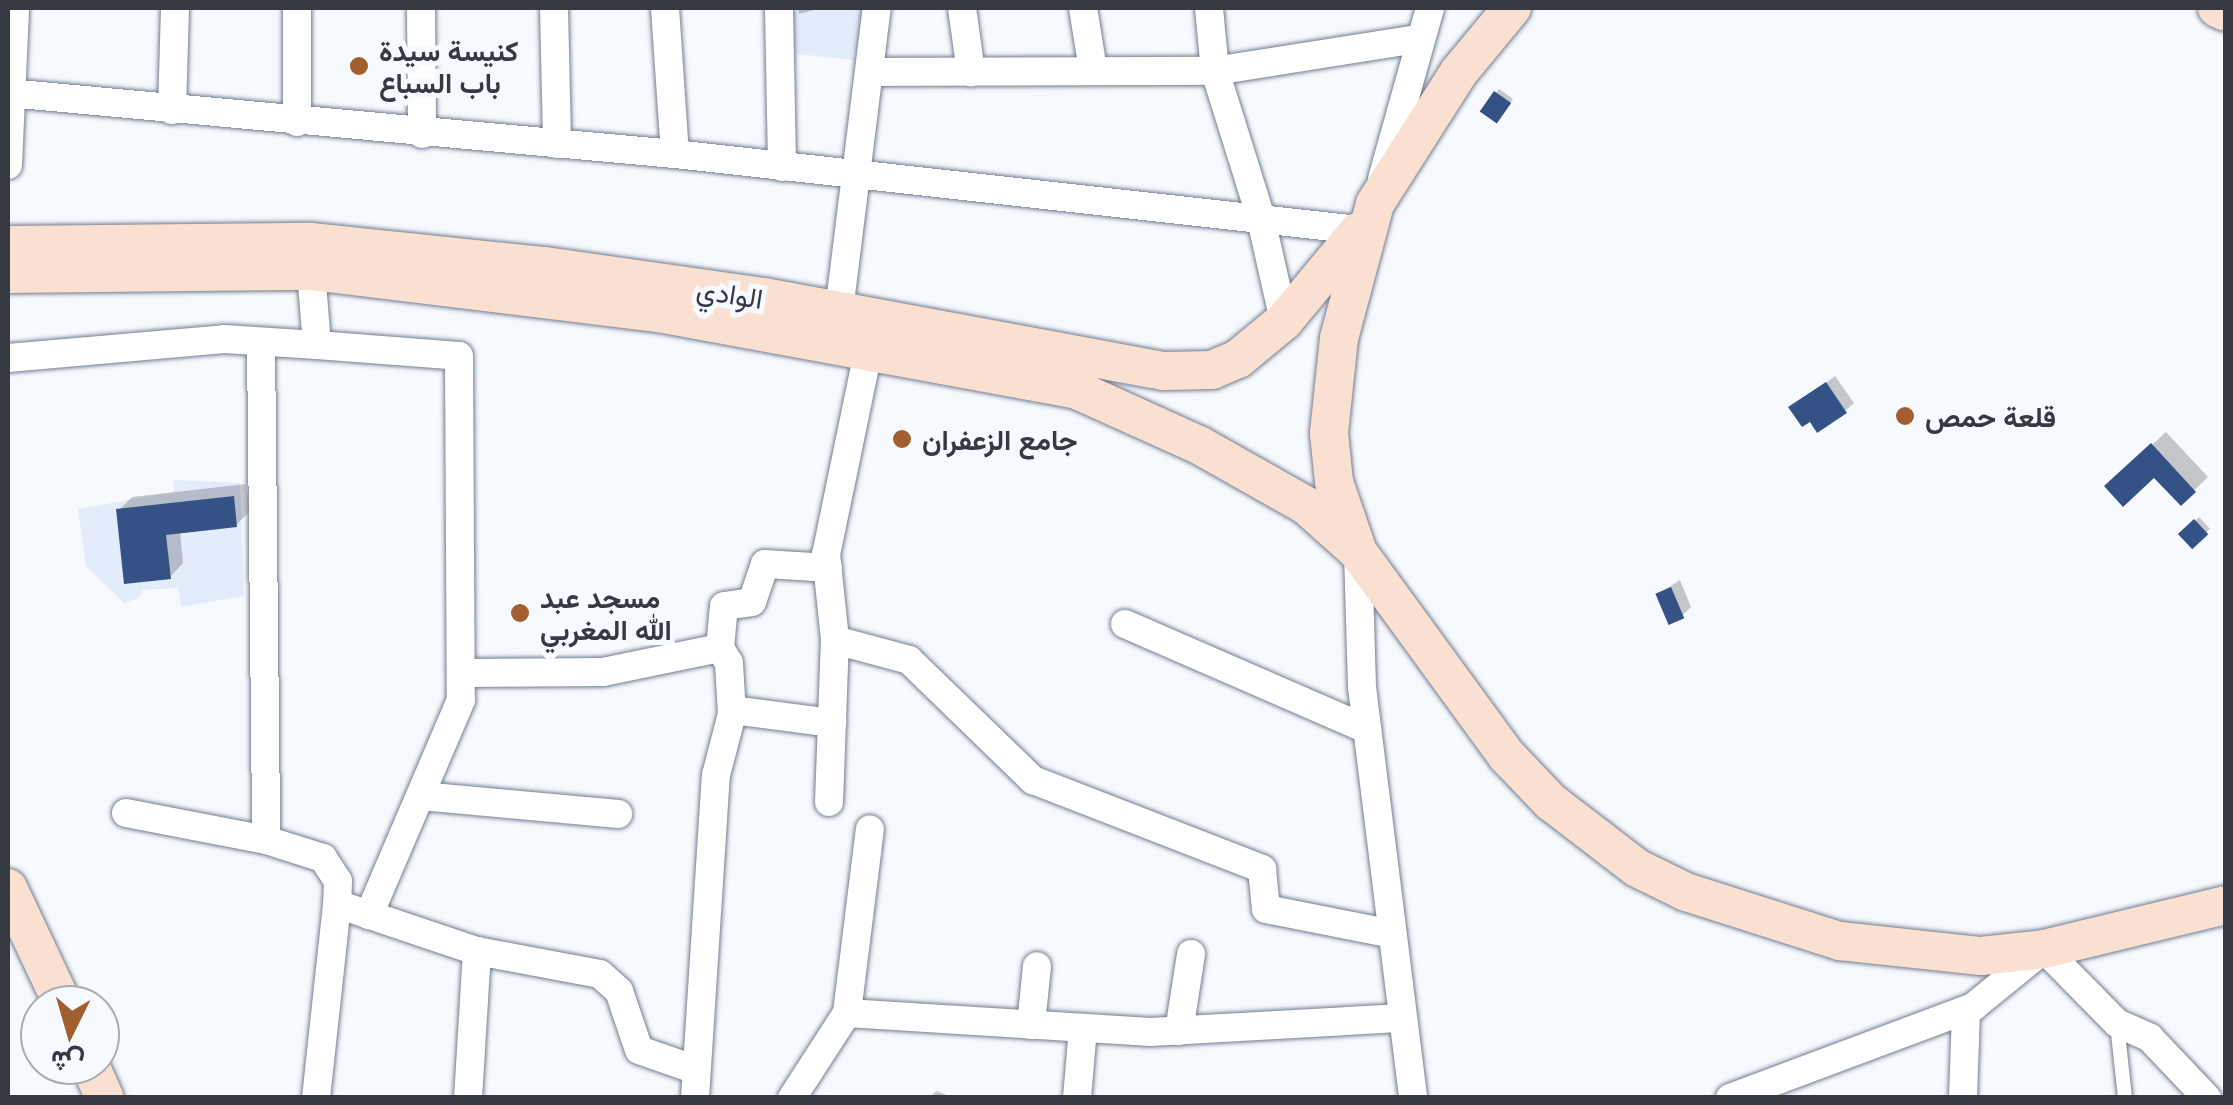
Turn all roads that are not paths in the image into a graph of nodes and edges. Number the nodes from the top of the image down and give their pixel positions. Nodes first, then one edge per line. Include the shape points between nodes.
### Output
1 (15, 8) edge
2 (175, 8) edge
3 (297, 8) edge
4 (422, 8) edge
5 (554, 8) edge
6 (665, 8) edge
7 (779, 8) edge
8 (877, 8) edge
9 (962, 8) edge
10 (1083, 8) edge
11 (1209, 8) edge
12 (1430, 8) edge
13 (1512, 8) edge
14 (2217, 8) edge
15 (2226, 12) edge
16 (1418, 39) junction
17 (1093, 70) junction
18 (1216, 70) junction
19 (874, 72) junction
20 (971, 72) junction
21 (10, 94) edge
22 (172, 110) junction
23 (297, 122) junction
24 (422, 134) junction
25 (557, 144) junction
26 (675, 154) junction
27 (8, 165) edge
28 (782, 167) junction
29 (860, 176) junction
30 (1260, 214) junction
31 (1367, 217) junction
32 (8, 245) edge
33 (310, 271) junction
34 (8, 274) edge
35 (840, 311) junction
36 (1284, 320) junction
37 (261, 342) junction
38 (317, 345) junction
39 (868, 352) junction
40 (8, 358) edge
41 (1358, 552) junction
42 (828, 568) junction
43 (1125, 624) dead end
44 (835, 640) junction
45 (720, 648) junction
46 (463, 673) junction
47 (732, 710) junction
48 (832, 723) junction
49 (1367, 728) junction
50 (421, 796) junction
51 (830, 802) dead end
52 (126, 813) dead end
53 (618, 814) dead end
54 (870, 829) dead end
55 (266, 840) junction
56 (8, 888) edge
57 (337, 904) junction
58 (2226, 905) edge
59 (369, 915) junction
60 (1392, 934) junction
61 (2044, 949) junction
62 (477, 951) junction
63 (1191, 954) dead end
64 (1037, 966) dead end
65 (54, 985) edge
66 (1966, 1010) junction
67 (847, 1012) junction
68 (1403, 1018) junction
69 (2117, 1023) junction
70 (1031, 1025) junction
71 (1083, 1028) junction
72 (1180, 1031) junction
73 (695, 1084) edge
74 (316, 1098) edge
75 (468, 1098) edge
76 (792, 1098) edge
77 (1077, 1098) edge
78 (1413, 1098) edge
79 (1730, 1098) edge
80 (1963, 1098) edge
81 (2126, 1098) edge
82 (2207, 1098) edge

1 - 21 street
2 - 22 street
3 - 23 street
4 - 24 street
5 - 25 street
6 - 26 street
7 - 28 street
8 - 19 street
9 - 20 street
10 - 17 street
11 - 18 street
12 - 16 street
13 - 31 main road via 1459,72
14 - 15 main road
16 - 18 street
16 - 31 street
17 - 18 street
17 - 20 street
18 - 30 street
19 - 20 street
19 - 29 street
21 - 22 street
21 - 27 street
22 - 23 street
23 - 24 street
24 - 25 street
25 - 26 street
26 - 28 street
28 - 29 street
29 - 30 street
29 - 35 street
30 - 31 street
30 - 36 street
31 - 36 main road, الوادي
31 - 41 main road via 1340,338 1329,433 1334,482
32 - 35 main road, الوادي via 311,242 545,266
33 - 34 main road, الوادي
33 - 38 street
33 - 39 main road, الوادي via 664,314
35 - 36 main road, الوادي via 1164,371 1225,364
37 - 38 street
37 - 40 street via 224,339
37 - 55 street
38 - 46 street via 460,356
39 - 41 main road, الوادي via 1077,390 1199,445 1306,506
39 - 42 street
41 - 49 street
41 - 61 main road via 1507,756 1565,814 1637,868 1703,898 1840,941 1981,956
42 - 44 street
42 - 45 street via 766,564 752,602 724,606
43 - 49 street
44 - 48 street
44 - 60 street via 909,660 1034,780 1262,869 1266,909
45 - 46 street via 603,672
45 - 47 street via 729,663
46 - 50 street via 461,700
47 - 48 street
47 - 73 street via 716,775
48 - 51 street
49 - 60 street
50 - 53 street
50 - 59 street
52 - 55 street
54 - 67 street
55 - 57 street via 323,858 338,881
56 - 65 main road
57 - 59 street
57 - 74 street
58 - 61 main road
59 - 62 street
60 - 68 street
61 - 66 street
61 - 69 street
62 - 73 street via 600,974 619,991 639,1050
62 - 75 street
63 - 72 street
64 - 70 street
66 - 79 street
66 - 80 street
67 - 70 street
67 - 76 street
68 - 72 street
68 - 78 street
69 - 81 lane
69 - 82 street via 2150,1038
70 - 71 street
71 - 72 street
71 - 77 street

